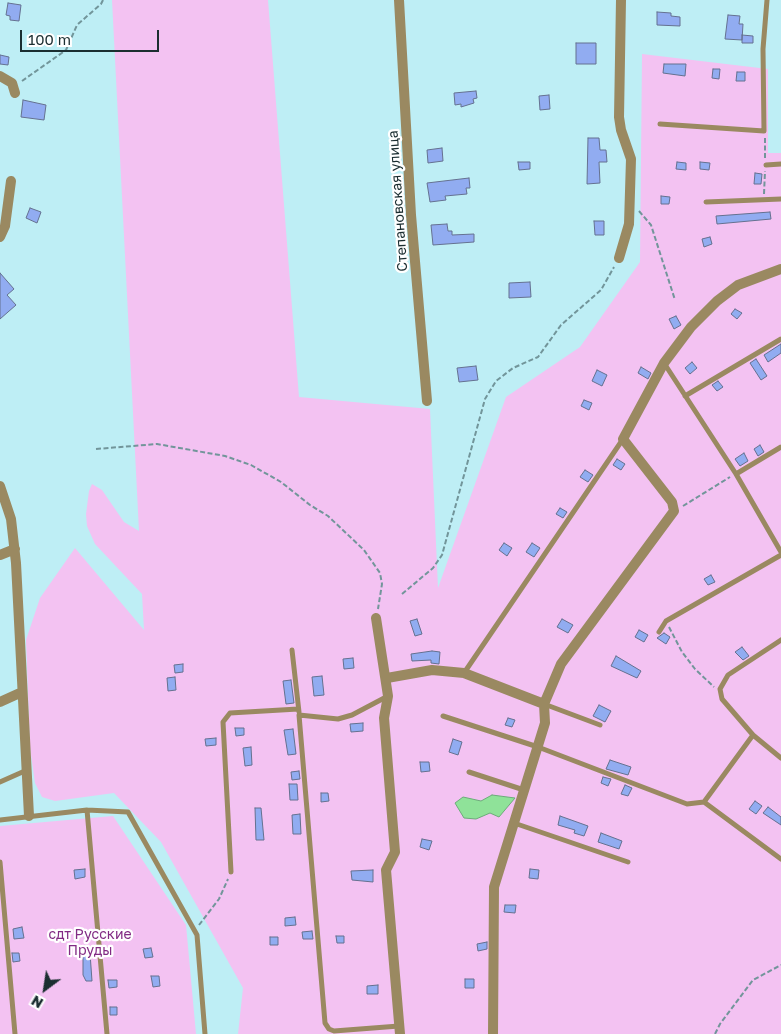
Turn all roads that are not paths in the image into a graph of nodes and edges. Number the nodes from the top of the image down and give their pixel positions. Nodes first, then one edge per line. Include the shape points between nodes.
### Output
1 (399, 0) edge
2 (621, 0) edge
3 (767, 0) edge
4 (0, 76) edge
5 (15, 90) road end
6 (660, 124) dead end
7 (781, 164) edge
8 (766, 165) dead end
9 (11, 181) dead end
10 (781, 199) edge
11 (706, 202) dead end
12 (0, 237) edge
13 (619, 258) road end
14 (781, 269) edge
15 (781, 339) edge
16 (664, 363) junction
17 (685, 396) junction
18 (427, 401) dead end
19 (623, 439) junction
20 (781, 447) edge
21 (736, 474) junction
22 (0, 486) edge
23 (14, 549) junction
24 (781, 553) edge
25 (0, 555) edge
26 (376, 618) road end
27 (659, 632) dead end
28 (781, 640) edge
29 (292, 650) dead end
30 (464, 673) junction
31 (387, 678) junction
32 (22, 692) junction
33 (388, 696) junction
34 (0, 702) edge
35 (544, 704) junction
36 (299, 712) junction
37 (443, 716) dead end
38 (600, 725) dead end
39 (753, 734) junction
40 (538, 747) junction
41 (781, 758) edge
42 (27, 770) junction
43 (469, 772) dead end
44 (0, 782) edge
45 (524, 790) junction
46 (704, 802) junction
47 (87, 810) junction
48 (29, 816) junction
49 (0, 820) edge
50 (513, 822) junction
51 (781, 859) edge
52 (0, 862) edge
53 (628, 862) dead end
54 (231, 872) road end
55 (400, 1030) edge
56 (15, 1034) edge
57 (107, 1034) edge
58 (205, 1034) edge
59 (493, 1034) edge

1 - 18 street, Степановская улица via 411,215
2 - 13 street via 619,117 620,130 631,159 629,224
3 - 6 lane via 763,49 764,131
4 - 5 street via 8,79
7 - 8 lane
9 - 12 street via 5,226
10 - 11 lane
14 - 16 street via 738,285 717,301
15 - 17 lane
16 - 17 lane
16 - 19 street
17 - 21 lane
19 - 30 lane
19 - 35 street via 672,502 674,512 561,664
20 - 21 lane
21 - 24 lane
22 - 23 street via 11,519
23 - 25 street
23 - 32 street
24 - 27 lane via 666,621
26 - 31 street
28 - 39 lane via 723,682 720,694
29 - 36 lane
30 - 31 street via 432,670
30 - 35 street
31 - 33 street
32 - 34 street
32 - 42 street
33 - 36 lane via 338,719
33 - 55 street via 384,718 395,852 386,870
35 - 38 lane
35 - 40 street via 545,723
36 - 54 lane via 230,713 223,722
36 - 55 lane via 325,1023 334,1031
37 - 40 lane
39 - 41 lane
39 - 46 lane
40 - 45 street
40 - 46 lane via 687,804
42 - 44 lane
42 - 48 street
43 - 45 lane
45 - 50 street
46 - 51 lane
47 - 48 lane
47 - 57 lane
47 - 58 lane via 128,812 197,935
48 - 49 lane
50 - 53 lane
50 - 59 street via 494,887
52 - 56 lane

